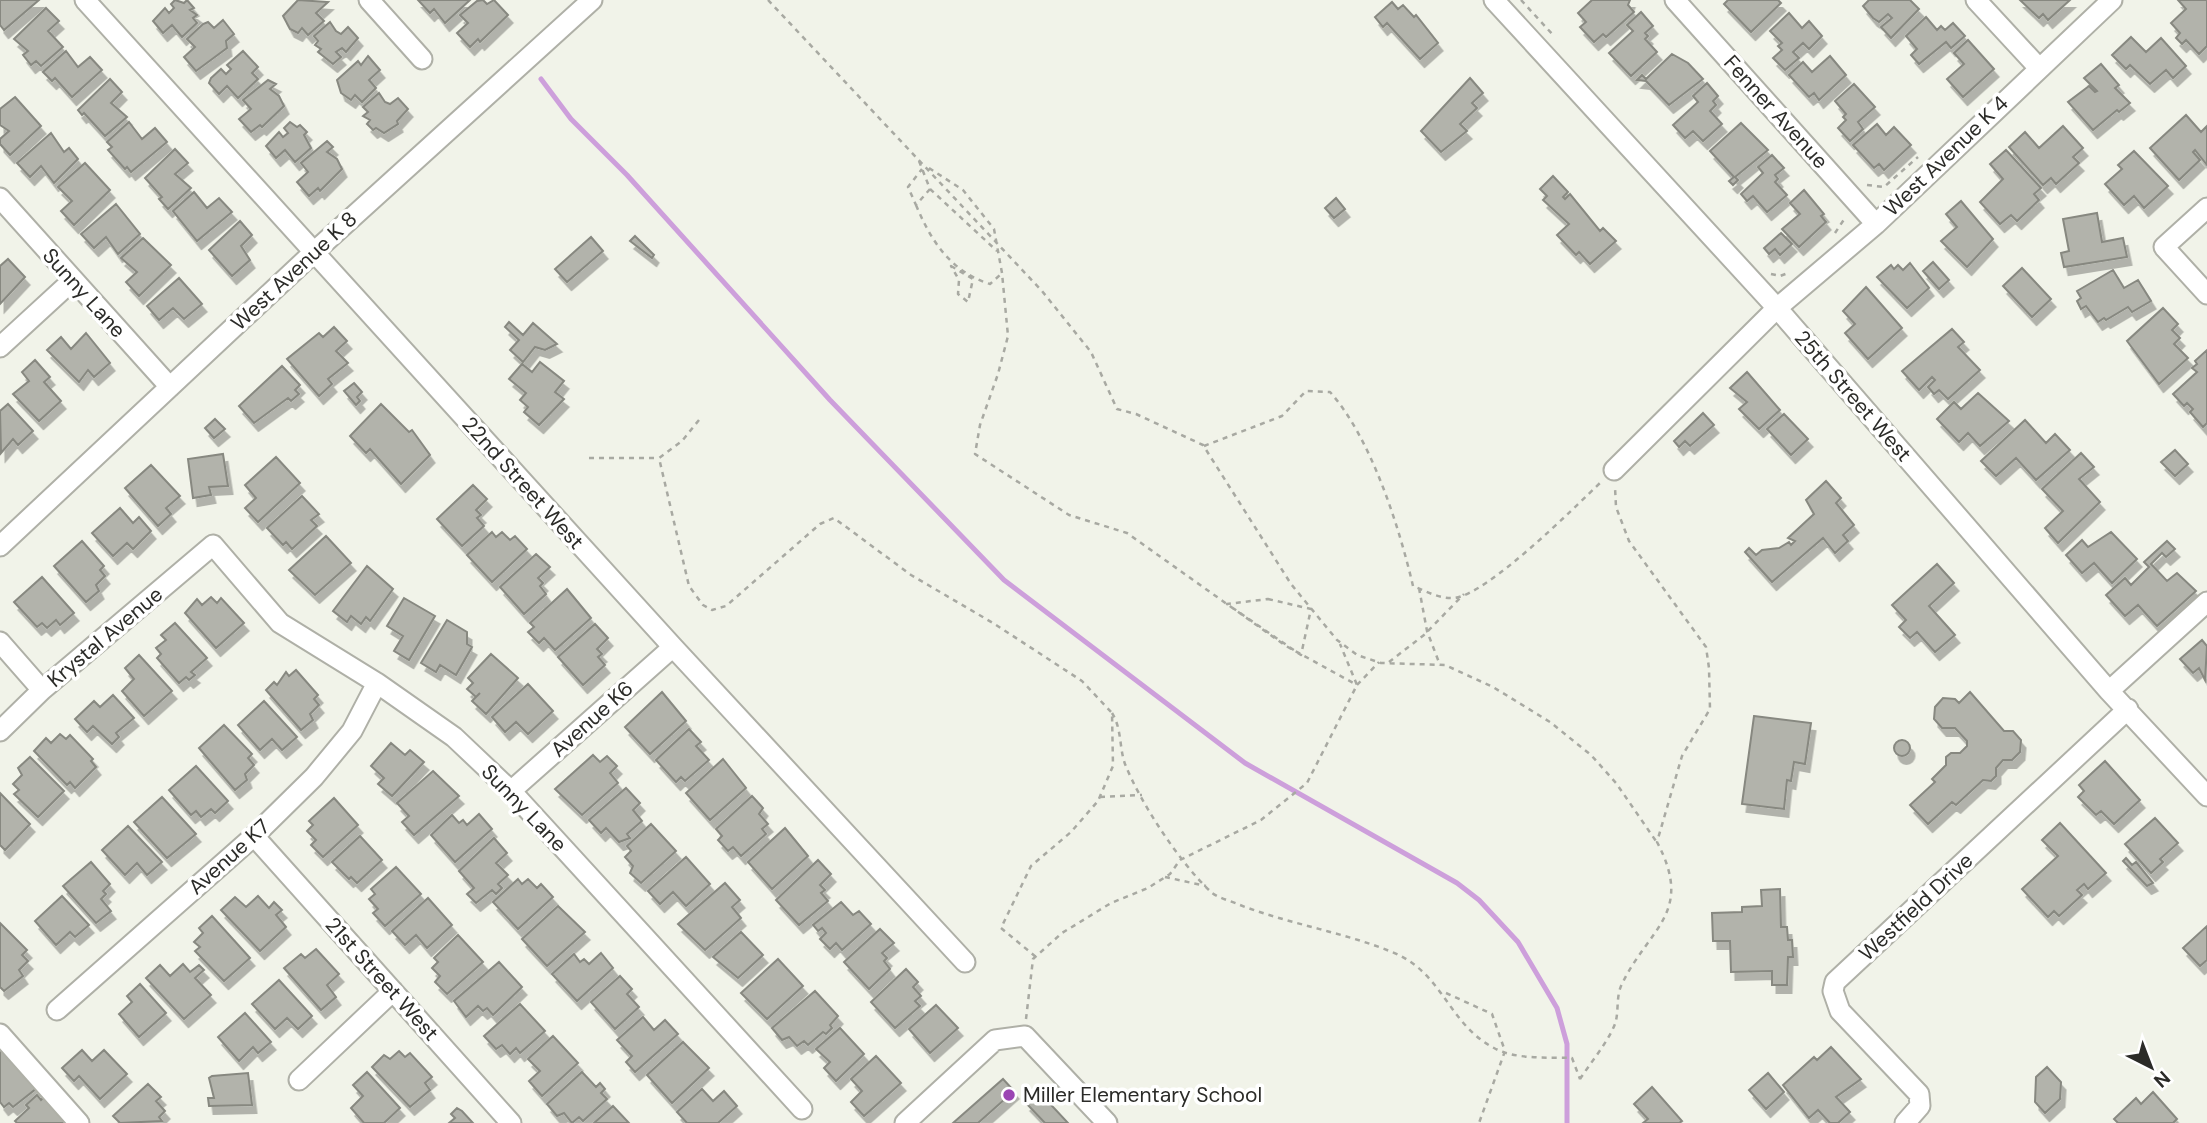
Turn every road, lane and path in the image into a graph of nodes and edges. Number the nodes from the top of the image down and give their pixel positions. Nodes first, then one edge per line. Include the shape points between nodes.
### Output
1 (85, 0) edge
2 (369, 0) edge
3 (592, 0) edge
4 (768, 0) edge
5 (1494, 0) edge
6 (1521, 0) edge
7 (1675, 0) edge
8 (1976, 0) edge
9 (2112, 0) edge
10 (1558, 40) dead end
11 (422, 59) dead end
12 (2038, 67) junction
13 (1919, 156) dead end
14 (923, 167) junction
15 (1863, 182) dead end
16 (930, 189) junction
17 (0, 198) edge
18 (916, 205) junction
19 (2207, 208) edge
20 (1846, 212) dead end
21 (1876, 223) junction
22 (1830, 237) dead end
23 (998, 251) junction
24 (313, 253) junction
25 (1766, 270) dead end
26 (1790, 271) dead end
27 (1002, 273) junction
28 (973, 279) junction
29 (73, 280) junction
30 (2207, 294) edge
31 (1777, 308) junction
32 (0, 347) edge
33 (170, 387) junction
34 (699, 420) dead end
35 (1204, 446) junction
36 (589, 458) dead end
37 (660, 458) junction
38 (1614, 470) junction
39 (213, 545) joint
40 (0, 546) edge
41 (1419, 588) junction
42 (1464, 594) junction
43 (2207, 602) edge
44 (1227, 604) junction
45 (1311, 609) junction
46 (1427, 631) junction
47 (1339, 641) junction
48 (0, 642) edge
49 (673, 647) junction
50 (1301, 655) junction
51 (1378, 662) junction
52 (1388, 663) junction
53 (1440, 665) junction
54 (377, 683) junction
55 (1357, 685) junction
56 (42, 690) junction
57 (2109, 691) junction
58 (2128, 709) junction
59 (1112, 713) junction
60 (0, 731) edge
61 (511, 791) junction
62 (1142, 794) junction
63 (2207, 796) edge
64 (1100, 797) junction
65 (254, 836) junction
66 (1658, 844) junction
67 (1184, 859) junction
68 (1165, 877) junction
69 (1206, 886) junction
70 (1036, 957) junction
71 (965, 962) dead end
72 (393, 991) junction
73 (1443, 992) junction
74 (57, 1010) dead end
75 (0, 1034) edge
76 (1025, 1036) junction
77 (1505, 1051) junction
78 (299, 1080) dead end
79 (802, 1109) dead end
80 (917, 1119) edge
81 (79, 1123) edge
82 (511, 1123) edge
83 (1107, 1123) edge
84 (1479, 1123) edge
85 (1905, 1123) edge

1 - 24 street, 22nd Street West
2 - 11 street
3 - 24 street, West Avenue K 8
4 - 14 path
5 - 31 street, 25th Street West
6 - 10 path
7 - 21 street, Fenner Avenue
8 - 12 street
9 - 12 street, West Avenue K 4
12 - 21 street, West Avenue K 4
13 - 15 path via 1884,187
14 - 16 path
14 - 18 path via 908,187
14 - 23 path via 963,190 994,229
14 - 35 path via 1042,291 1083,342 1117,409
16 - 18 path
16 - 23 path
17 - 29 street, Sunny Lane
18 - 28 path via 937,249
19 - 30 street via 2164,247
20 - 22 path via 1842,226
21 - 31 street, West Avenue K 4
23 - 27 path
24 - 33 street, West Avenue K 8
24 - 49 street, 22nd Street West
25 - 26 path via 1776,276
27 - 28 path via 990,284
27 - 44 path via 1008,336 975,454 1069,515 1126,533
28 - 28 path via 962,272 951,266 959,279 958,294 968,302
29 - 32 street
29 - 33 street, Sunny Lane
31 - 38 street, West Avenue K 4
31 - 57 street, 25th Street West
33 - 40 street, West Avenue K 8
34 - 37 path
35 - 41 path via 1282,416 1306,391 1330,392 1347,411 1364,445 1401,537 1413,586
35 - 45 path
36 - 37 path
37 - 59 path via 689,586 712,610 726,606 820,524 834,518 911,575 1082,681
38 - 42 path via 1527,551
38 - 66 path via 1616,508 1629,541 1706,648 1709,668 1710,709 1682,756
39 - 54 street, Sunny Lane via 281,622
39 - 56 street, Krystal Avenue
41 - 42 path via 1437,596
41 - 46 path
42 - 46 path
43 - 57 street
44 - 45 path via 1268,599
44 - 50 path
45 - 47 path
45 - 50 path
46 - 52 path
46 - 53 path
47 - 51 path via 1357,655
47 - 55 path
48 - 56 street
49 - 61 street, Avenue K6
49 - 71 street, 22nd Street West
50 - 55 path
51 - 52 path
51 - 55 path
52 - 53 path
53 - 66 path via 1493,687 1550,722 1591,755
54 - 61 street, Sunny Lane via 454,737
54 - 65 street, Avenue K7 via 352,730
55 - 67 path via 1307,783 1261,820
56 - 60 street, Krystal Avenue
57 - 58 street, 25th Street West
58 - 63 street, 25th Street West
58 - 85 street, Westfield Drive via 1835,982 1833,991 1840,1011 1919,1094 1920,1106
59 - 62 path via 1118,722 1125,763
59 - 64 path via 1113,766
61 - 79 street, Sunny Lane
62 - 64 path
62 - 67 path
64 - 70 path via 1071,832 1031,866 1001,928
65 - 72 street, 21st Street West
65 - 74 street, Avenue K7
66 - 77 path via 1670,865 1672,900 1659,930 1619,990 1615,1023 1580,1079 1572,1058
67 - 68 path
67 - 69 path
68 - 69 path
68 - 70 path via 1062,933
69 - 73 path via 1213,894 1274,918 1391,951 1416,963
70 - 76 path
72 - 78 street
72 - 82 street, 21st Street West
73 - 77 path via 1465,1029
73 - 77 path via 1492,1014
75 - 81 street
76 - 80 street via 995,1040
76 - 83 street
77 - 84 path

